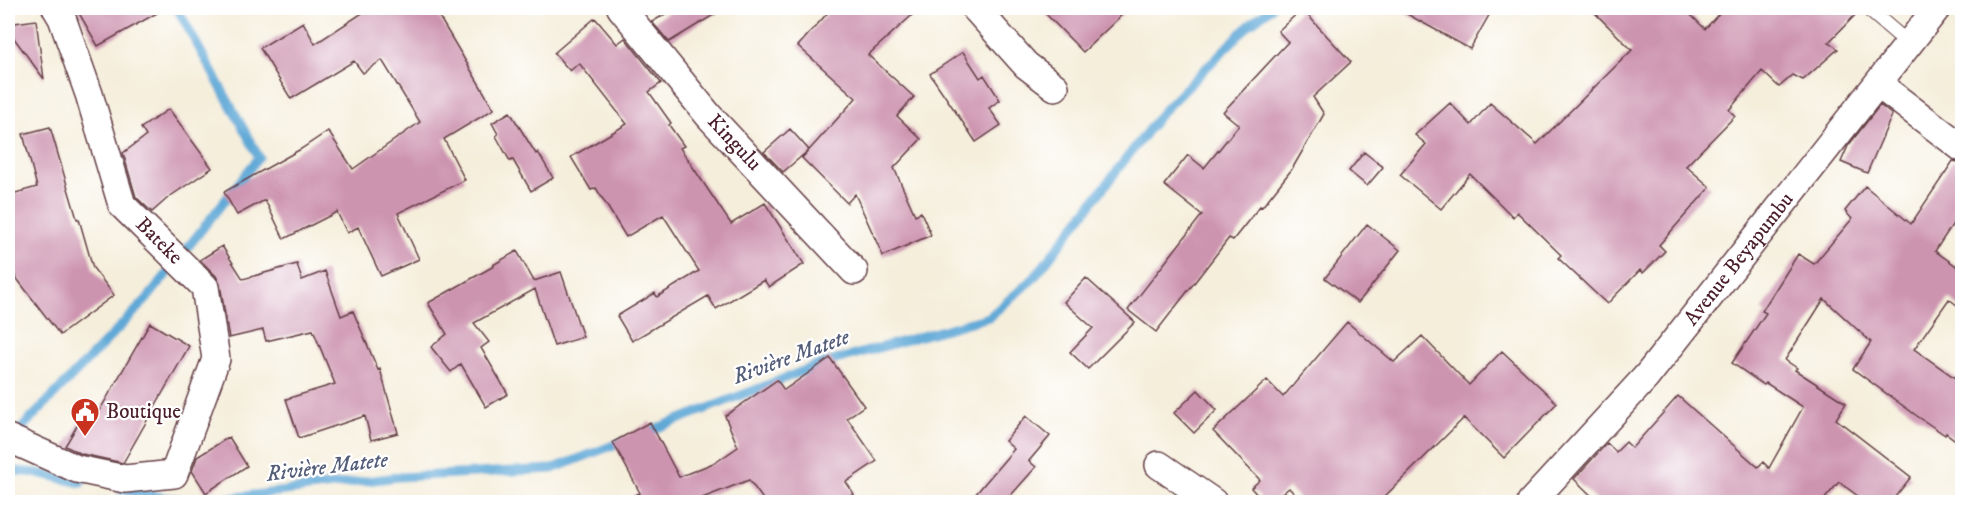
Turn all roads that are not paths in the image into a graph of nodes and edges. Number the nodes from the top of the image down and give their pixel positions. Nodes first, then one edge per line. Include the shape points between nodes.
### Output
1 (56, 8) edge
2 (621, 8) edge
3 (975, 8) edge
4 (1867, 8) edge
5 (1937, 8) edge
6 (1909, 44) junction
7 (1878, 84) junction
8 (1055, 87) dead end
9 (1962, 148) edge
10 (854, 271) dead end
11 (8, 438) edge
12 (1159, 465) dead end
13 (1213, 502) edge
14 (1531, 502) edge

1 - 11 street, Bateke via 89,94 122,205 205,287 216,359 174,474 125,479 78,469
2 - 10 street, Kingulu via 710,116
3 - 8 street via 1026,65
4 - 6 lane
5 - 6 street, Avenue Beyapumbu
6 - 7 street, Avenue Beyapumbu
7 - 9 street
7 - 14 street, Avenue Beyapumbu via 1647,376
12 - 13 street

